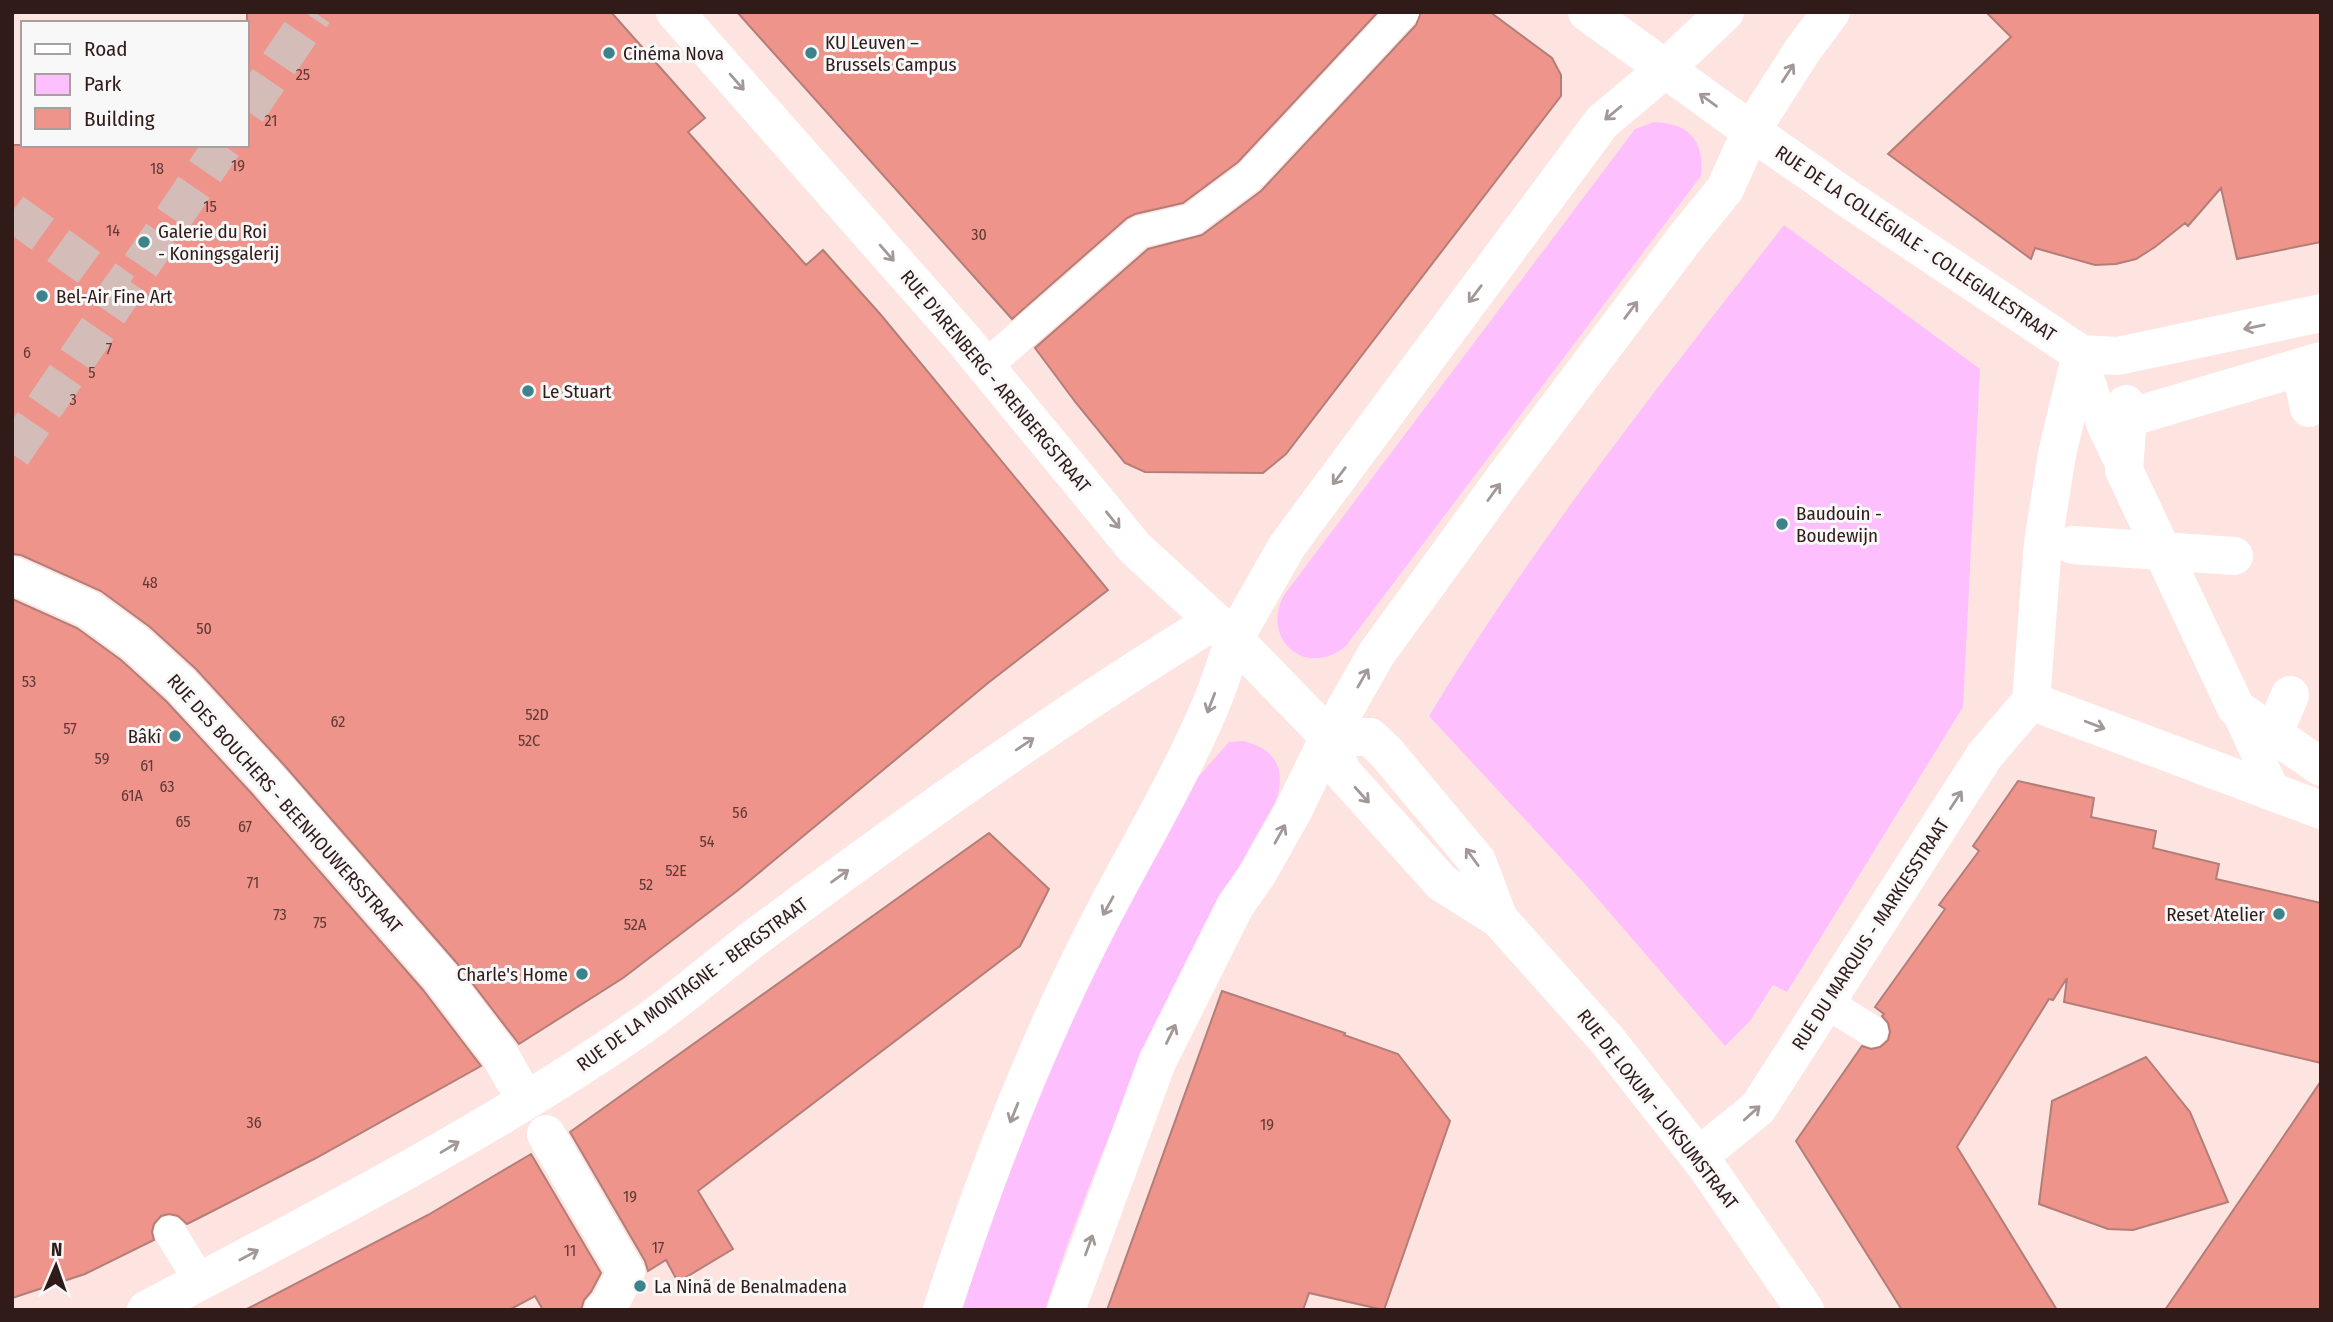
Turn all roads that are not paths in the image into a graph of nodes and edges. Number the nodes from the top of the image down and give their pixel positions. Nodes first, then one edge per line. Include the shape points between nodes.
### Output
1 (676, 12) edge
2 (1403, 12) edge
3 (1587, 12) edge
4 (1725, 12) edge
5 (1831, 12) edge
6 (1665, 69) junction
7 (1751, 131) junction
8 (2321, 313) edge
9 (2081, 354) junction
10 (2310, 364) edge
11 (986, 366) junction
12 (2309, 408) dead end
13 (2124, 470) junction
14 (2073, 545) dead end
15 (2162, 551) junction
16 (2234, 555) dead end
17 (12, 575) edge
18 (1224, 630) junction
19 (2290, 695) dead end
20 (2031, 701) junction
21 (2236, 708) junction
22 (2273, 735) junction
23 (1329, 737) junction
24 (2321, 767) edge
25 (2275, 793) junction
26 (2321, 810) edge
27 (1825, 1002) junction
28 (1872, 1031) dead end
29 (514, 1080) dead end
30 (546, 1134) dead end
31 (1699, 1156) junction
32 (170, 1232) dead end
33 (201, 1281) junction
34 (146, 1310) edge
35 (603, 1310) edge
36 (942, 1310) edge
37 (1066, 1310) edge
38 (1805, 1310) edge

1 -> 11 street, RUE D'ARENBERG - ARENBERGSTRAAT
2 - 11 lane via 1250,176 1191,220 1139,232
3 - 6 street, RUE DE LA COLLÉGIALE - COLLEGIALESTRAAT
4 - 6 street
7 -> 5 street
7 -> 6 street, RUE DE LA COLLÉGIALE - COLLEGIALESTRAAT
6 -> 18 street via 1602,122
7 - 9 street, RUE DE LA COLLÉGIALE - COLLEGIALESTRAAT
23 -> 7 street via 1377,653 1486,502 1725,189
8 -> 9 street via 2118,356
9 - 13 lane
9 - 20 street via 2057,454 2043,542
10 - 12 street
10 - 13 street via 2127,411
11 -> 18 street, RUE D'ARENBERG - ARENBERGSTRAAT via 1135,548
13 - 15 street
14 - 15 street
15 - 16 street
15 - 21 street
17 - 29 street, RUE DES BOUCHERS - BEENHOUWERSSTRAAT via 88,609 135,643 276,773 440,976
18 - 23 street, RUE D'ARENBERG - ARENBERGSTRAAT
33 -> 18 street, RUE DE LA MONTAGNE - BERGSTRAAT via 425,1162 527,1102 643,1025 977,776 1153,659
18 -> 36 street via 1205,719 1040,1048 972,1215
19 - 22 street
20 -> 25 street
27 -> 20 street, RUE DU MARQUIS - MARKIESSTRAAT via 1985,755
21 - 22 street
21 - 25 lane
22 - 24 street
23 - 31 street, RUE DE LOXUM - LOKSUMSTRAAT via 1370,737 1386,752 1477,861 1499,919 1608,1041
37 -> 23 street via 1157,1062 1235,906 1292,813
25 - 26 street
27 - 28 lane
31 -> 27 street, RUE DU MARQUIS - MARKIESSTRAAT via 1758,1108
30 - 35 street via 626,1272
31 - 38 street, RUE DE LOXUM - LOKSUMSTRAAT
32 - 33 lane
33 - 34 street, RUE DE LA MONTAGNE - BERGSTRAAT

